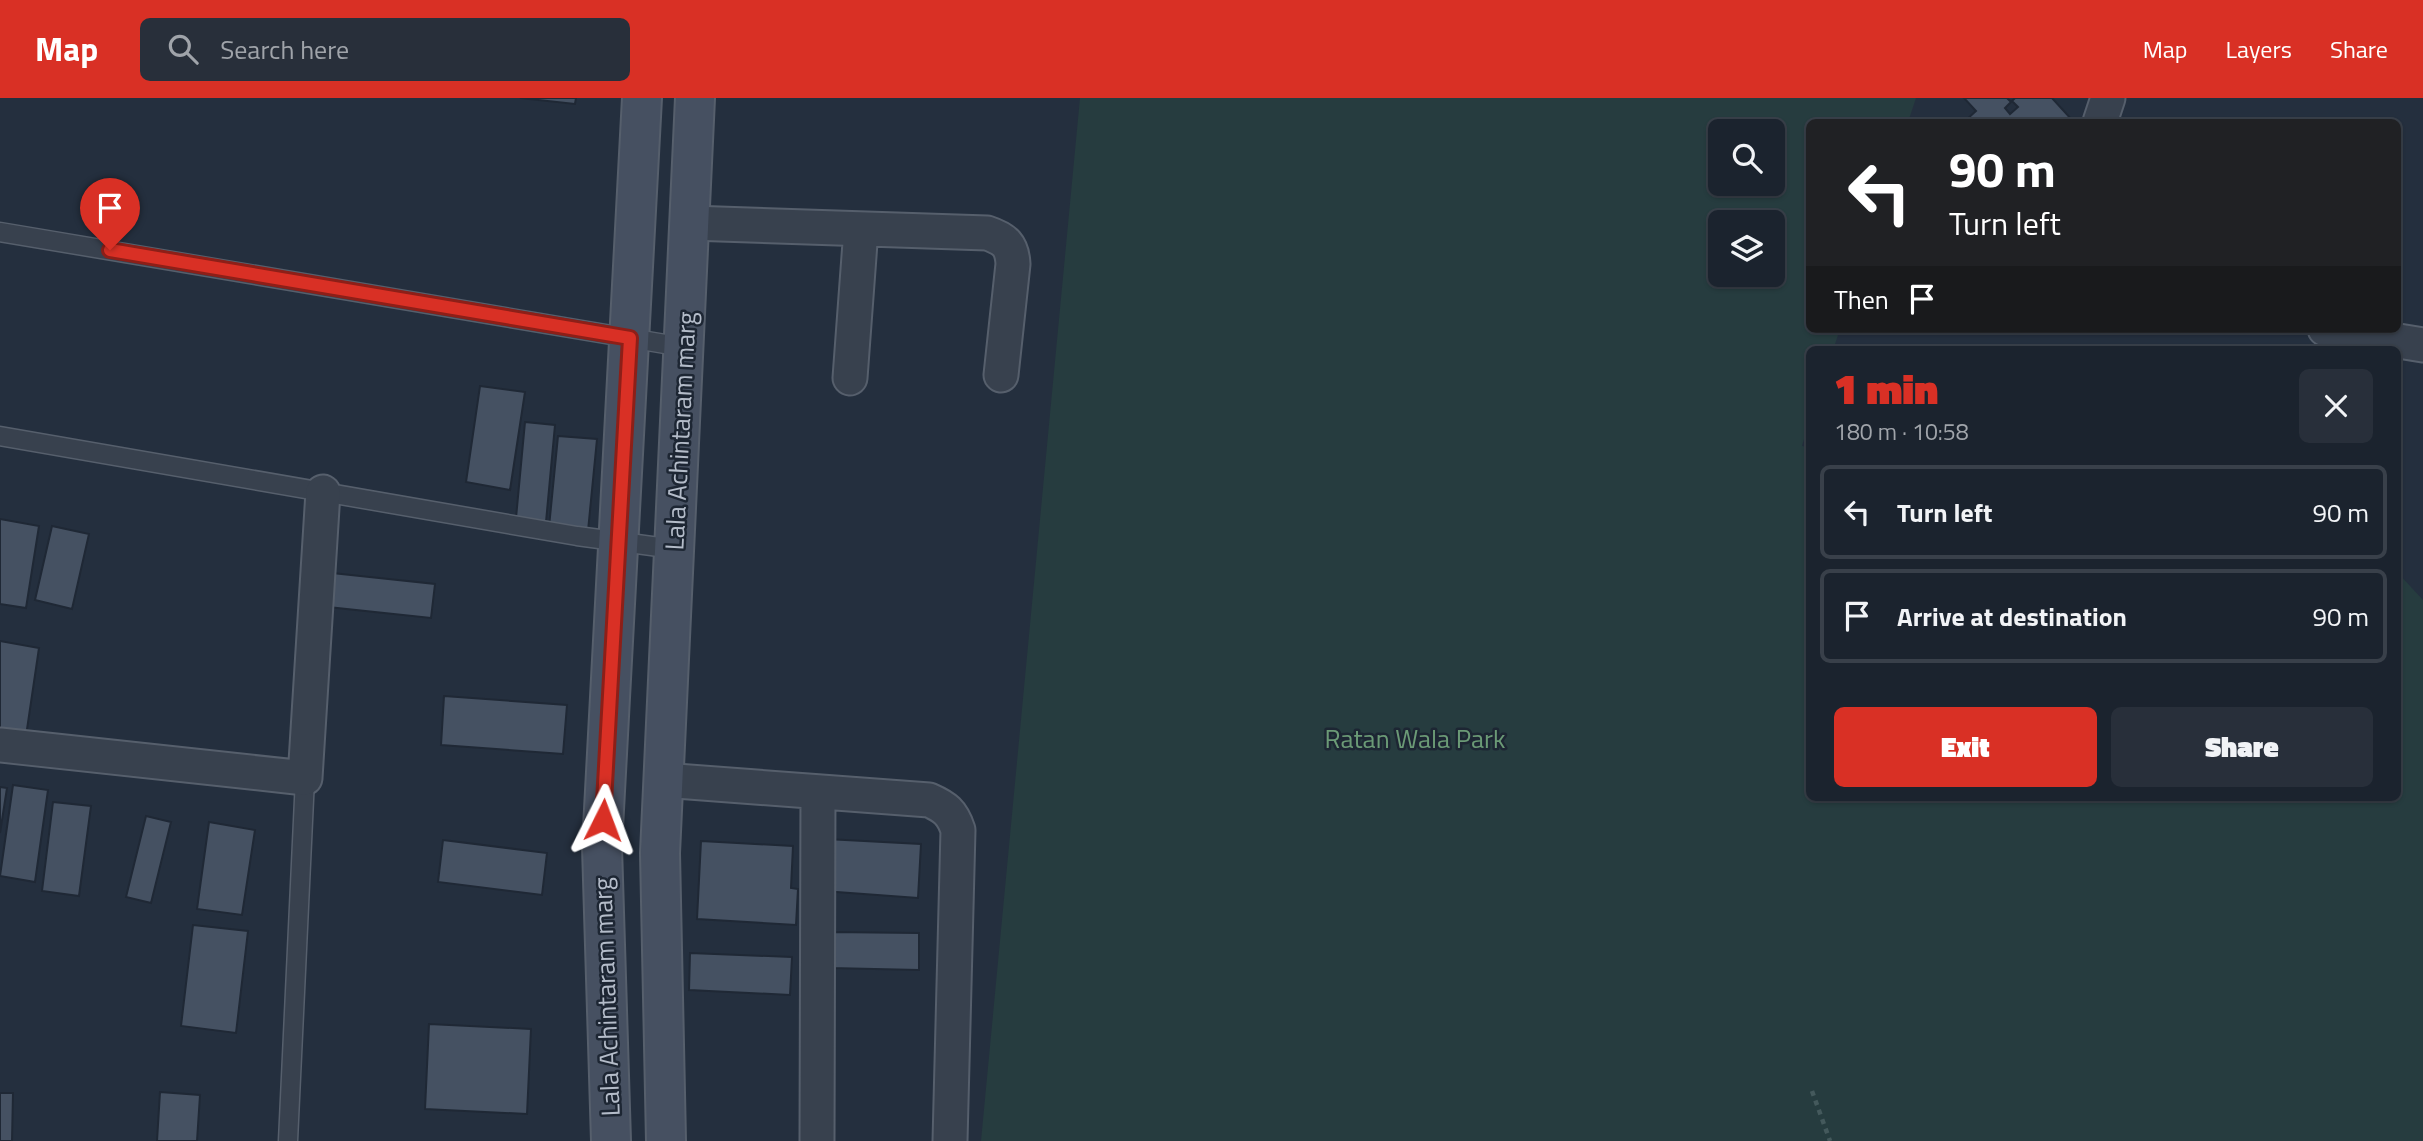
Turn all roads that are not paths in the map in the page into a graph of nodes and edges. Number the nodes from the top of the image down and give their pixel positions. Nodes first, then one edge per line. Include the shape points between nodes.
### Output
1 (642, 98) edge
2 (695, 98) edge
3 (2108, 98) edge
4 (2101, 119) edge
5 (690, 223) junction
6 (861, 229) junction
7 (0, 232) edge
8 (2350, 333) edge
9 (630, 338) junction
10 (2423, 345) edge
11 (683, 347) junction
12 (1001, 375) dead end
13 (850, 377) dead end
14 (0, 436) edge
15 (323, 492) junction
16 (620, 542) junction
17 (674, 550) junction
18 (0, 745) edge
19 (305, 778) junction
20 (663, 780) junction
21 (818, 792) junction
22 (288, 1141) edge
23 (611, 1141) edge
24 (666, 1141) edge
25 (817, 1141) edge
26 (950, 1141) edge

1 - 9 street, Lala Achintaram marg
2 - 5 street, Lala Achintaram marg
3 - 4 street
5 - 6 street
5 - 11 street, Lala Achintaram marg
6 - 12 street via 1000,237 1012,251 1013,264
6 - 13 street
7 - 9 lane
8 - 10 street
9 - 11 lane
9 - 16 street, Lala Achintaram marg
11 - 17 street, Lala Achintaram marg
14 - 15 lane
15 - 16 lane
15 - 19 street
16 - 17 lane
16 - 23 street, Lala Achintaram marg via 602,847
17 - 20 street, Lala Achintaram marg
18 - 19 street
19 - 22 lane
20 - 21 street
20 - 24 street, Lala Achintaram marg via 660,853
21 - 25 street
21 - 26 street via 929,800 954,817 958,830

